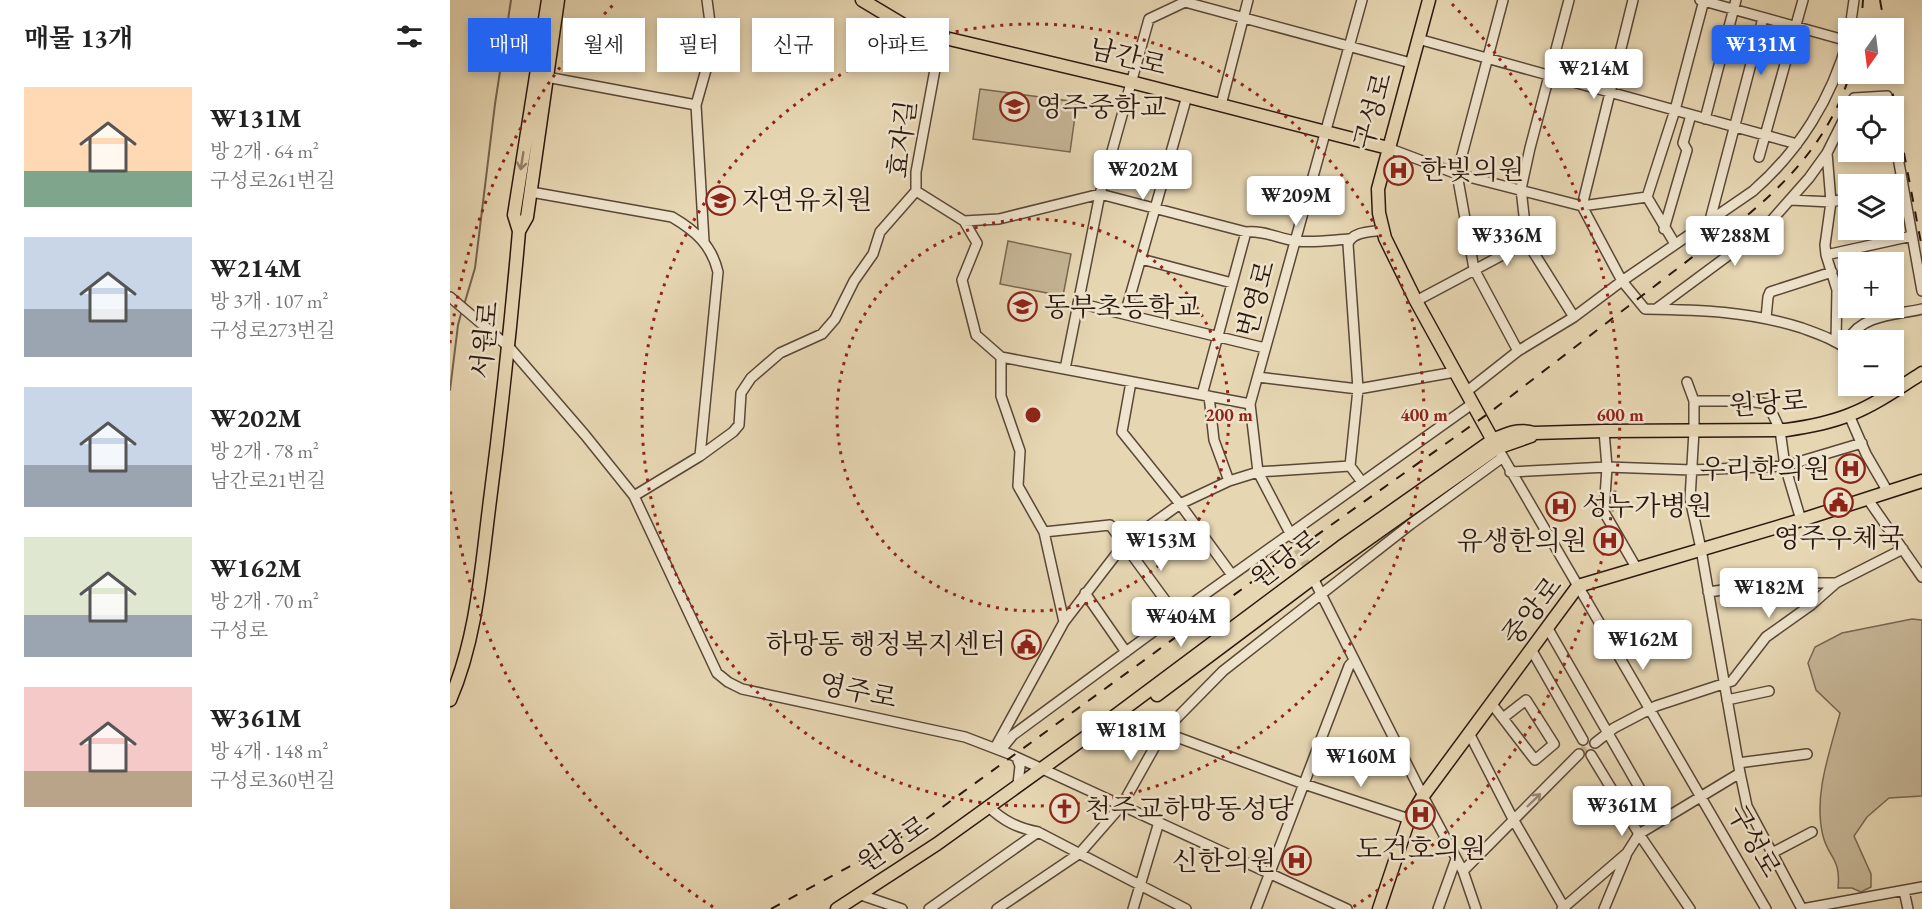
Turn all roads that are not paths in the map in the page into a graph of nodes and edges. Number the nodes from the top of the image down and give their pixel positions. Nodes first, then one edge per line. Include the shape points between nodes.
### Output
1 (540, 0) edge
2 (548, 0) edge
3 (558, 0) edge
4 (566, 0) edge
5 (707, 0) edge
6 (862, 0) edge
7 (1248, 0) edge
8 (1362, 0) edge
9 (1429, 0) edge
10 (1503, 0) edge
11 (1569, 0) edge
12 (1634, 0) edge
13 (1702, 0) edge
14 (1803, 0) edge
15 (1854, 0) edge
16 (1185, 1) edge
17 (1735, 5) edge
18 (892, 18) edge
19 (1763, 18) junction
20 (1851, 18) edge
21 (1244, 19) junction
22 (1795, 27) junction
23 (1838, 38) edge
24 (949, 39) edge
25 (1418, 39) junction
26 (1349, 46) junction
27 (1486, 58) junction
28 (1411, 63) junction
29 (1838, 66) edge
30 (935, 72) edge
31 (1550, 76) junction
32 (552, 78) junction
33 (1131, 82) junction
34 (1610, 92) junction
35 (1187, 96) junction
36 (696, 105) junction
37 (1221, 105) junction
38 (1675, 110) junction
39 (1691, 115) junction
40 (1705, 118) junction
41 (1734, 126) junction
42 (1838, 131) edge
43 (1325, 132) junction
44 (1765, 135) junction
45 (526, 139) junction
46 (1797, 144) junction
47 (538, 145) junction
48 (1388, 148) junction
49 (1827, 153) junction
50 (1760, 157) dead end
51 (1457, 174) junction
52 (1521, 189) junction
53 (916, 191) junction
54 (1904, 191) edge
55 (531, 192) junction
56 (1100, 194) junction
57 (1647, 197) junction
58 (1791, 200) junction
59 (1838, 200) edge
60 (1831, 202) junction
61 (1582, 206) junction
62 (1155, 209) junction
63 (1710, 220) junction
64 (964, 221) junction
65 (1665, 229) junction
66 (1383, 230) junction
67 (519, 231) junction
68 (1246, 232) junction
69 (1912, 236) junction
70 (1349, 239) junction
71 (704, 241) junction
72 (1295, 241) junction
73 (1527, 242) junction
74 (1675, 244) junction
75 (1826, 255) junction
76 (1141, 259) junction
77 (1474, 269) junction
78 (1832, 272) junction
79 (1622, 280) junction
80 (1232, 284) junction
81 (1922, 291) edge
82 (450, 297) edge
83 (1416, 301) junction
84 (1078, 303) junction
85 (1656, 309) junction
86 (1922, 309) edge
87 (1125, 314) junction
88 (1574, 317) junction
89 (1766, 318) junction
90 (1855, 330) edge
91 (1218, 337) junction
92 (1836, 341) joint
93 (509, 347) junction
94 (1265, 348) junction
95 (1518, 351) junction
96 (1001, 357) junction
97 (1065, 369) junction
98 (1455, 372) junction
99 (1922, 373) edge
100 (1258, 377) junction
101 (1131, 382) junction
102 (1687, 382) dead end
103 (1904, 382) edge
104 (1358, 389) junction
105 (1466, 392) junction
106 (1205, 395) junction
107 (1879, 396) edge
108 (1694, 400) junction
109 (1250, 404) junction
110 (1472, 404) junction
111 (1849, 415) junction
112 (1780, 430) junction
113 (1604, 431) junction
114 (1695, 431) junction
115 (1862, 443) junction
116 (1498, 448) junction
117 (700, 456) junction
118 (1350, 466) junction
119 (1785, 466) junction
120 (1607, 467) junction
121 (1692, 470) junction
122 (1258, 472) junction
123 (1510, 472) junction
124 (1229, 481) junction
125 (1922, 481) edge
126 (1362, 482) junction
127 (1888, 492) junction
128 (634, 496) junction
129 (1867, 498) junction
130 (1180, 504) junction
131 (1801, 520) junction
132 (1044, 532) junction
133 (1291, 535) junction
134 (1124, 544) junction
135 (1701, 549) junction
136 (1903, 549) junction
137 (1637, 569) junction
138 (1232, 575) junction
139 (1922, 577) edge
140 (1313, 578) junction
141 (1836, 583) junction
142 (1578, 586) junction
143 (1708, 592) junction
144 (1085, 593) junction
145 (1321, 595) junction
146 (1176, 615) junction
147 (1064, 622) junction
148 (1547, 627) junction
149 (1531, 649) junction
150 (1126, 652) junction
151 (1354, 660) junction
152 (1724, 684) junction
153 (1769, 691) dead end
154 (450, 700) edge
155 (1726, 700) junction
156 (1491, 703) junction
157 (1650, 709) junction
158 (1503, 718) junction
159 (1120, 721) junction
160 (1163, 732) junction
161 (1609, 732) junction
162 (1469, 733) junction
163 (1583, 740) dead end
164 (1595, 743) tunnel mouth
165 (995, 748) junction
166 (1579, 754) tunnel mouth
167 (1807, 754) dead end
168 (1591, 755) dead end
169 (1017, 758) junction
170 (1738, 763) junction
171 (1043, 771) junction
172 (1740, 773) junction
173 (1018, 784) junction
174 (1304, 784) junction
175 (1423, 796) junction
176 (1701, 797) junction
177 (1122, 806) junction
178 (991, 809) junction
179 (1409, 819) junction
180 (1513, 819) junction
181 (1159, 822) junction
182 (1659, 822) junction
183 (1038, 832) junction
184 (1812, 832) dead end
185 (1639, 834) junction
186 (1080, 853) junction
187 (1627, 853) junction
188 (1772, 853) junction
189 (1456, 859) junction
190 (1463, 871) junction
191 (1270, 873) junction
192 (1140, 885) junction
193 (1922, 887) edge
194 (1904, 891) junction
195 (866, 896) junction
196 (1439, 906) edge
197 (1564, 908) edge
198 (837, 909) edge
199 (850, 909) edge
200 (902, 909) edge
201 (929, 909) edge
202 (997, 909) edge
203 (1132, 909) edge
204 (1186, 909) edge
205 (1256, 909) edge
206 (1347, 909) edge
207 (1379, 909) edge
208 (1476, 909) edge
209 (1604, 909) edge
210 (1690, 909) edge
211 (1766, 909) edge
212 (1802, 909) edge
213 (1908, 909) edge

1 - 45 main road
2 - 45 main road, 서원로
3 - 47 main road, 서원로
4 - 32 main road
5 - 36 street via 713,45
6 - 18 main road, 남간로
7 - 21 street
8 - 26 street, 번영로
9 - 25 main road, 구성로
10 - 27 street
11 - 31 street
12 - 34 street
13 - 17 street
13 - 38 street
14 - 22 street
15 - 20 street
16 - 21 street
16 - 33 street via 1149,19
17 - 19 street
17 - 40 street
19 - 22 street
19 - 41 street
21 - 26 street
21 - 37 street
22 - 23 street
22 - 44 street
24 - 33 main road, 남간로
25 - 27 street
25 - 28 main road, 구성로
26 - 28 street
26 - 43 street, 번영로
27 - 31 street
27 - 51 street
28 - 48 main road, 구성로
29 - 46 street via 1819,111
30 - 53 street, 효자길
31 - 34 street
31 - 52 street
32 - 36 street
32 - 47 main road
33 - 35 main road, 남간로
33 - 56 street
34 - 38 street
34 - 61 street
35 - 37 main road, 남간로
35 - 62 street
36 - 71 street
37 - 43 main road, 남간로
38 - 39 street
38 - 57 street
39 - 40 street
39 - 65 street via 1683,143 1688,150
40 - 41 street
41 - 44 street
41 - 63 street
42 - 49 street
43 - 48 main road, 남간로
43 - 72 street, 번영로
44 - 46 street
44 - 50 street
45 -> 67 main road, 서원로 via 514,215
46 - 63 street via 1753,191
47 - 55 main road, 서원로
48 - 51 street
48 - 66 main road, 구성로 via 1378,189
49 - 58 street
49 - 60 street
51 - 52 street
51 - 77 street
52 - 61 street
52 - 73 street
53 - 64 street, 효자길
53 - 117 street via 880,232 873,254 854,281 836,319 822,334 780,353 751,378 741,393 739,425
54 - 69 street
55 - 67 main road, 서원로 via 527,217
55 - 71 street via 672,217
56 - 62 street
56 - 64 street via 999,219
56 - 84 street
57 - 61 street
57 - 65 street
58 - 60 street
58 - 85 street via 1764,229
59 - 60 street
60 - 75 street
61 - 79 street
62 - 68 street
62 - 76 street
63 - 74 street
64 - 96 street via 977,243 962,280 976,335
65 - 74 street
66 - 70 street
66 - 83 main road, 구성로
67 - 93 main road, 서원로
68 - 72 street via 1256,230
68 - 80 street
69 - 75 street
69 - 81 street
70 - 72 street
70 - 104 street
71 - 117 street via 715,257 718,272
72 - 94 street, 번영로
73 - 77 street
73 - 88 street
74 - 79 street
75 - 78 street
76 - 80 street
76 - 87 street
77 - 83 street
77 - 95 street
78 - 89 street via 1770,292
78 - 92 street via 1837,290
79 - 85 street via 1645,309
79 - 88 street
80 - 91 street
82 - 93 street, 영주로
83 - 98 main road, 구성로
84 - 87 street
84 - 97 street
85 - 89 street via 1732,312
86 - 90 street via 1868,320
87 - 91 street
88 - 95 street
89 - 92 street
91 - 94 street
91 - 106 street
93 - 128 street, 영주로
93 - 154 main road, 서원로 via 473,624
94 - 100 street, 번영로
95 - 105 street
96 - 97 street
96 - 132 street via 1001,396 1020,451 1018,486
97 - 101 street
98 - 104 street
98 - 105 main road, 구성로
99 - 103 main road, 원당로
100 - 104 street
100 - 109 street, 번영로
101 - 106 street
101 - 130 street via 1122,432
102 - 108 street
104 - 118 street
105 - 110 main road, 구성로
106 - 109 street
106 - 124 street via 1214,440
107 - 111 main road, 원당로
108 - 112 street via 1768,404
108 - 114 street
109 - 122 street, 번영로
110 - 116 main road, 구성로
110 - 126 street
111 - 112 main road, 원당로
111 - 115 street
112 - 114 main road, 원당로
112 - 119 street
113 - 114 main road, 원당로
113 - 116 main road, 원당로 via 1534,433
113 - 120 street
114 - 121 street
115 - 119 street
115 - 127 street
116 - 123 street, 구성로
116 - 140 main road, 원당로
116 - 145 street
116 - 171 main road, 원당로 via 1341,547
117 - 128 street
118 - 122 street
118 - 126 street
119 - 121 street
119 - 131 street
120 - 121 street
120 - 123 street
120 - 137 street via 1604,512
121 - 135 street via 1690,500
122 - 124 street
122 - 133 street, 번영로
123 - 142 street, 구성로
124 - 130 street
125 - 127 main road, 중앙로
126 - 133 street
127 - 129 main road, 중앙로
128 - 165 street, 영주로 via 717,673 728,682 742,689 965,737
129 - 131 main road, 중앙로
129 - 136 street
130 - 134 street
130 - 138 street
131 - 135 main road, 중앙로
132 - 134 street via 1110,525
132 - 147 street
133 - 138 street
134 - 144 street
134 - 146 street
135 - 137 main road, 중앙로
135 - 143 street
136 - 139 street
136 - 141 street
137 - 142 main road, 중앙로
138 - 146 street
140 - 145 street
140 - 159 main road, 원당로
141 - 143 street via 1774,583
141 - 152 street via 1766,637 1732,681
142 - 148 main road, 중앙로
142 - 157 street, 구성로
143 - 152 street
144 - 147 street
144 - 150 street
145 - 151 street
145 - 160 street via 1223,671
146 - 150 street
147 - 165 street
148 - 149 main road, 중앙로
148 - 161 street
149 - 156 main road, 중앙로
149 - 163 street
150 - 165 street via 1013,735 1004,746
151 - 174 street
151 - 175 street
152 - 155 street
152 - 157 street
153 - 155 street
155 - 170 street
156 - 158 street
156 - 162 main road, 중앙로
157 - 161 street
157 - 176 street, 구성로
158 - 158 street via 1535,760 1554,744 1526,700
159 - 160 street
159 - 171 main road, 원당로
160 - 174 street
160 - 177 street
161 - 164 street
161 - 182 street
162 - 175 main road, 중앙로
162 - 180 street
165 - 169 street, 영주로
180 -> 166 street
167 - 170 street
168 - 185 street
169 - 171 street, 영주로
169 - 173 street
170 - 172 street
171 - 173 main road, 원당로
171 - 177 street, 영주로
171 - 178 main road, 원당로
172 - 176 street, 구성로
172 - 188 street via 1747,806
173 - 178 main road, 원당로
174 - 179 street
174 - 191 street
175 - 179 main road, 중앙로
175 - 189 street
176 - 182 street
176 - 211 street, 구성로
177 - 181 street, 영주로
177 - 186 street
178 - 183 street via 1022,829
178 - 195 main road, 원당로
179 - 207 main road, 중앙로
180 - 190 street
180 - 197 street
181 - 191 street, 영주로
181 - 192 street
182 - 185 street
183 - 186 street
183 - 201 street
184 - 188 street
185 - 187 street
185 - 210 street
186 - 192 street
186 - 202 street
187 - 197 street
187 - 209 street
188 - 212 street
189 - 190 street
189 - 196 street
190 - 208 street
191 - 205 street
191 - 206 street, 영주로
192 - 203 street
192 - 204 street
193 - 194 street
194 - 212 street
194 - 213 street
195 - 198 main road, 원당로
195 - 199 main road, 원당로
195 - 200 street

